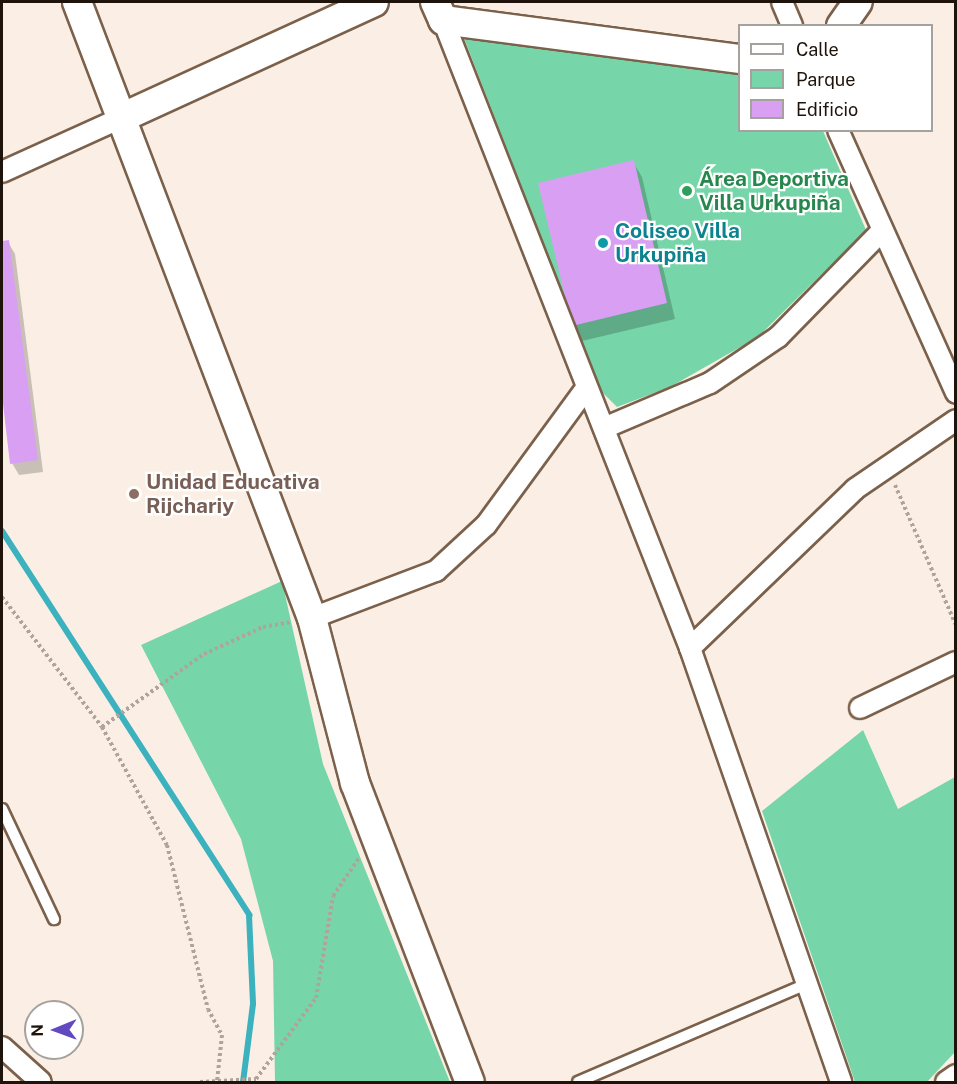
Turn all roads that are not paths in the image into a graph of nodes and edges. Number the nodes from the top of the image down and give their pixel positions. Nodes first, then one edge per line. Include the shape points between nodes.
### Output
1 (76, 2) edge
2 (374, 2) edge
3 (782, 2) edge
4 (858, 2) edge
5 (439, 11) edge
6 (791, 24) edge
7 (842, 24) edge
8 (738, 59) edge
9 (121, 118) junction
10 (839, 132) edge
11 (2, 172) edge
12 (881, 232) junction
13 (584, 391) junction
14 (956, 393) edge
15 (956, 420) edge
16 (604, 428) junction
17 (312, 618) junction
18 (690, 648) junction
19 (956, 662) edge
20 (860, 708) dead end
21 (2, 809) edge
22 (54, 920) dead end
23 (807, 984) junction
24 (2, 1047) edge
25 (956, 1075) edge
26 (41, 1083) edge
27 (470, 1083) edge
28 (578, 1083) edge
29 (841, 1083) edge
30 (946, 1083) edge

1 - 9 street
2 - 9 street
3 - 6 street
4 - 7 street
5 - 8 street
5 - 13 street
9 - 11 street
9 - 17 street
10 - 12 street
12 - 14 street
12 - 16 street via 777,337 710,383
13 - 16 street
13 - 17 street via 486,525 436,571
15 - 18 street via 855,489
16 - 18 street
17 - 27 street via 355,783
18 - 23 street
19 - 20 street
21 - 22 lane
23 - 28 lane
23 - 29 street
24 - 26 street
25 - 30 street

